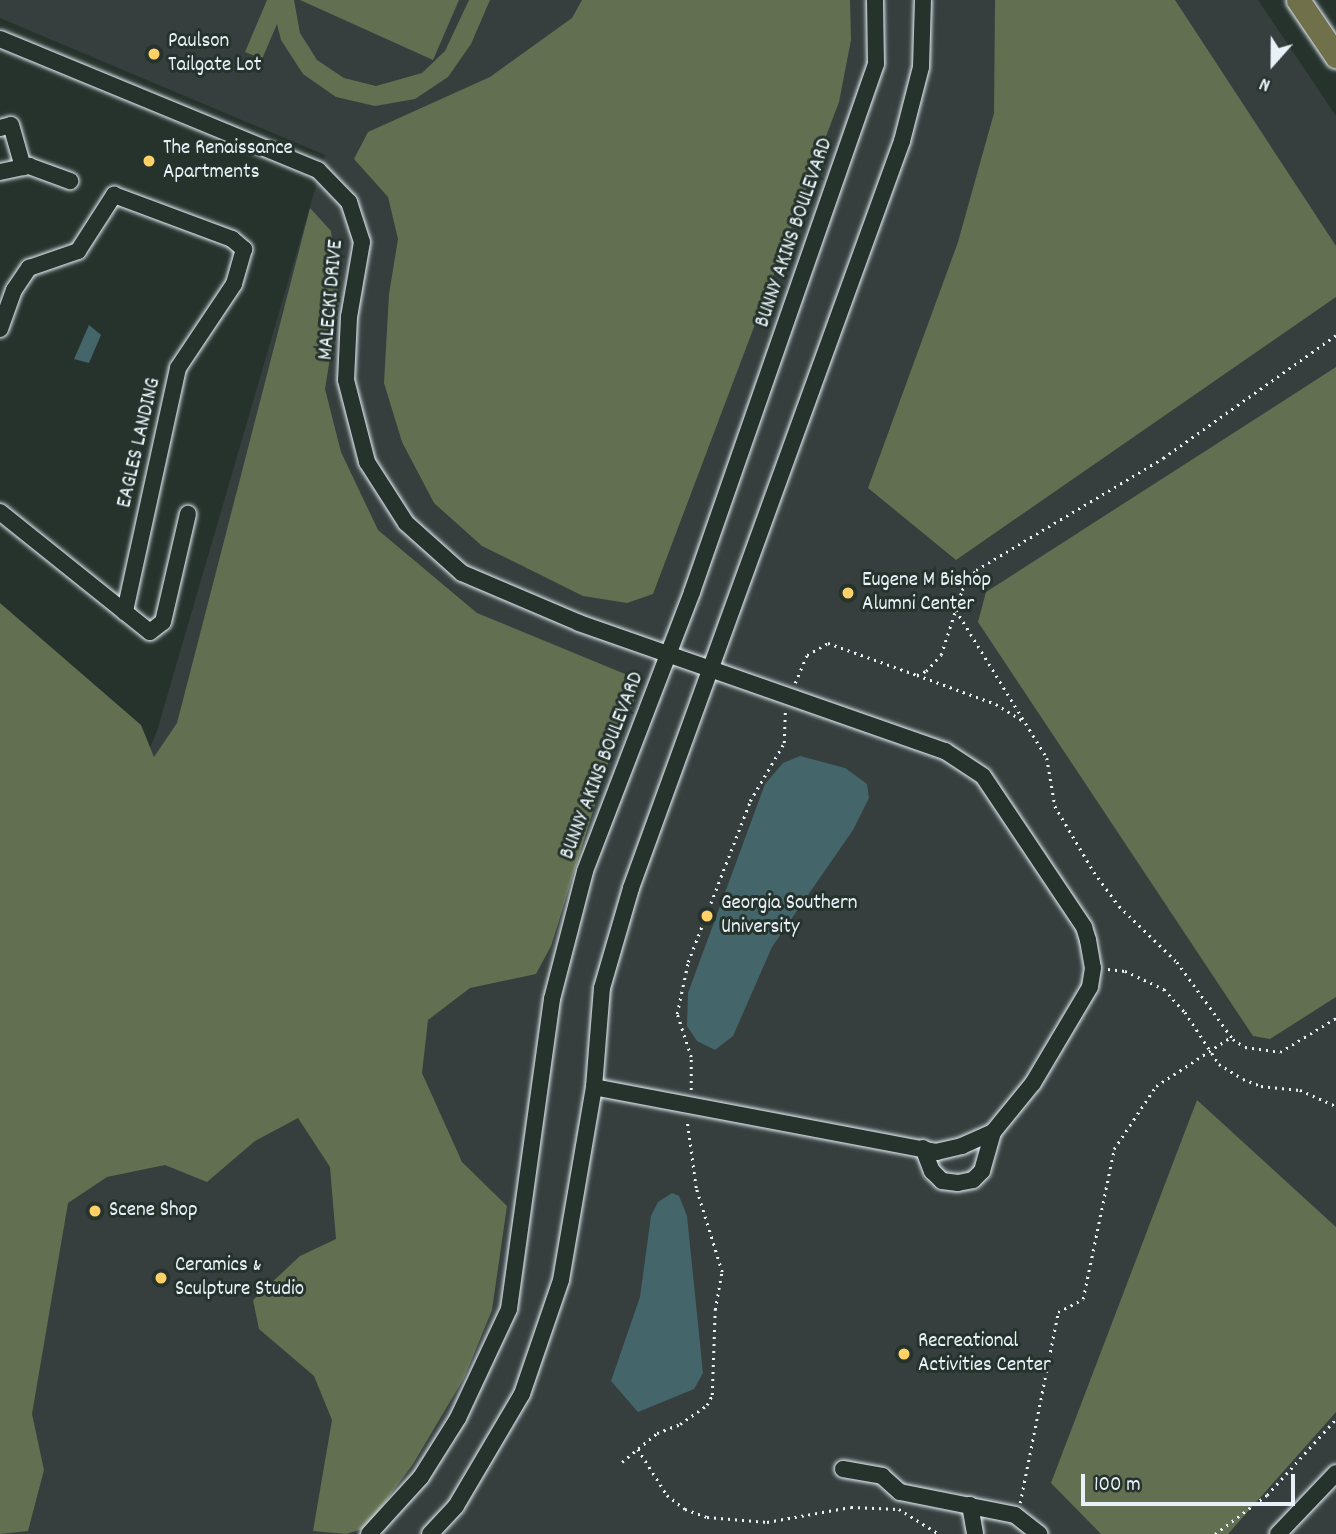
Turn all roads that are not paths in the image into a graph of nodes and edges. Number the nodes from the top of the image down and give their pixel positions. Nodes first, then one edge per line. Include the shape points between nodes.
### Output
1 (875, 0) edge
2 (923, 0) edge
3 (1298, 0) edge
4 (0, 39) edge
5 (1336, 56) edge
6 (0, 128) edge
7 (23, 167) junction
8 (0, 172) edge
9 (70, 181) dead end
10 (0, 329) edge
11 (0, 512) edge
12 (188, 514) dead end
13 (125, 612) junction
14 (668, 654) junction
15 (709, 668) junction
16 (594, 1087) junction
17 (993, 1132) junction
18 (923, 1148) junction
19 (843, 1469) dead end
20 (1336, 1474) edge
21 (970, 1505) junction
22 (369, 1534) edge
23 (430, 1534) edge
24 (975, 1534) edge
25 (1039, 1534) edge
26 (1278, 1534) edge

1 - 14 street, BUNNY AKINS BOULEVARD via 876,64
2 - 15 street via 921,67 902,141
3 - 5 highway
4 - 14 street, MALECKI DRIVE via 318,170 349,202 362,242 349,317 346,380 367,462 406,523 462,573 514,598
6 - 7 street via 12,125
7 - 8 street
7 - 9 street
10 - 13 street, EAGLES LANDING via 14,290 29,268 78,251 114,195 232,239 244,249 234,284 178,368
11 - 13 street
12 - 13 street via 163,622 150,632
14 - 15 street, MALECKI DRIVE
14 - 22 street, BUNNY AKINS BOULEVARD via 585,871 552,999 509,1310 458,1418 429,1466
15 - 16 street via 631,888 602,988
15 - 17 street, MALECKI DRIVE via 945,751 983,776 1084,927 1093,968 1090,987 1033,1083
16 - 18 street
16 - 23 street via 561,1280 522,1394 456,1506
17 - 18 street via 937,1152
17 - 18 street via 982,1171 973,1180 958,1184 942,1181 932,1171
19 - 21 street via 882,1476 900,1492
20 - 26 street
21 - 24 street
21 - 25 street via 1015,1516

